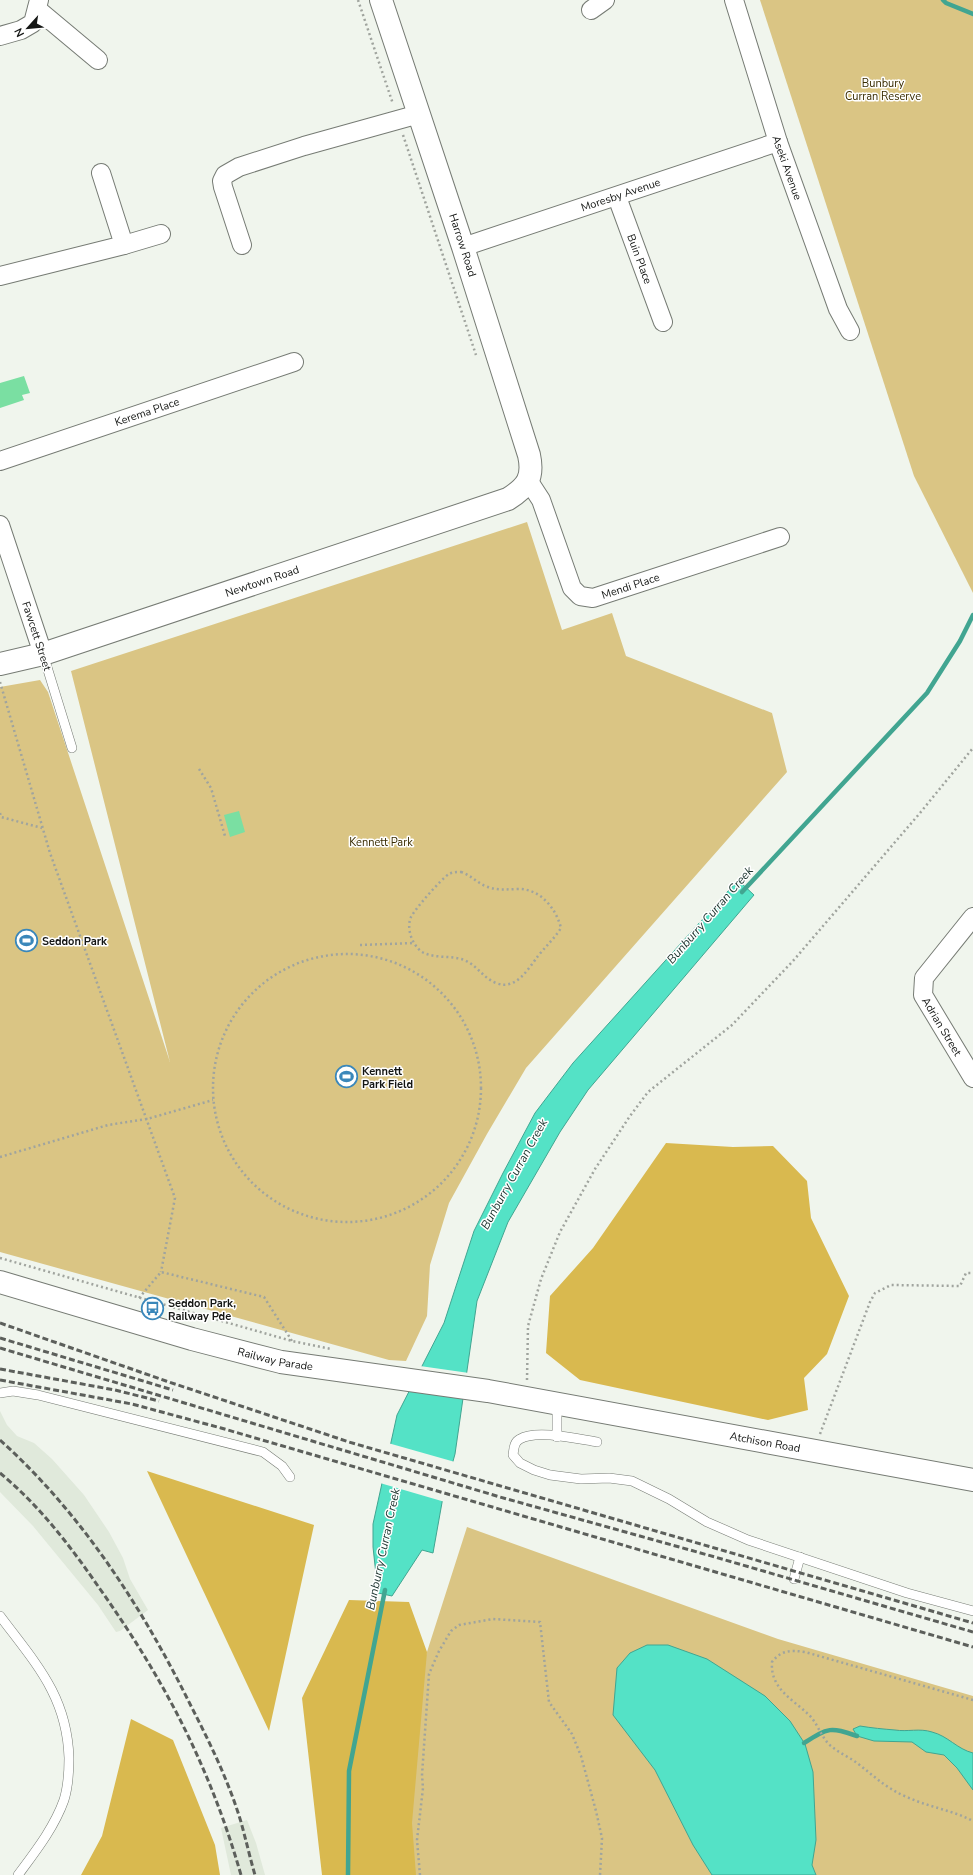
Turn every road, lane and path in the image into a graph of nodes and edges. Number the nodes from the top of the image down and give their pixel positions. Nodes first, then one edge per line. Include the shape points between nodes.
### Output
1 (358, 0) edge
2 (381, 0) edge
3 (734, 0) edge
4 (38, 4) edge
5 (0, 36) edge
6 (98, 60) dead end
7 (420, 114) junction
8 (398, 121) junction
9 (778, 142) junction
10 (101, 173) dead end
11 (617, 197) junction
12 (161, 234) dead end
13 (124, 245) junction
14 (242, 245) dead end
15 (463, 247) junction
16 (0, 276) edge
17 (663, 322) dead end
18 (850, 331) dead end
19 (294, 362) dead end
20 (478, 363) dead end
21 (0, 461) edge
22 (525, 485) junction
23 (0, 525) edge
24 (780, 537) dead end
25 (43, 654) junction
26 (0, 664) edge
27 (0, 682) edge
28 (72, 748) dead end
29 (973, 748) edge
30 (199, 769) dead end
31 (0, 814) edge
32 (43, 828) junction
33 (225, 836) dead end
34 (973, 917) edge
35 (414, 943) junction
36 (360, 945) dead end
37 (973, 1078) edge
38 (213, 1100) junction
39 (147, 1120) junction
40 (0, 1157) edge
41 (0, 1258) edge
42 (161, 1272) junction
43 (973, 1273) edge
44 (0, 1282) edge
45 (139, 1298) junction
46 (292, 1341) junction
47 (334, 1349) dead end
48 (527, 1384) dead end
49 (0, 1394) edge
50 (557, 1404) junction
51 (819, 1436) dead end
52 (557, 1437) junction
53 (597, 1442) dead end
54 (290, 1476) dead end
55 (973, 1480) edge
56 (800, 1557) junction
57 (794, 1580) dead end
58 (973, 1611) edge
59 (0, 1616) edge
60 (973, 1700) edge
61 (973, 1821) edge
62 (18, 1875) edge
63 (420, 1875) edge
64 (600, 1875) edge

1 - 8 path
2 - 7 street, Harrow Road
3 - 9 street, Aseki Avenue
4 - 5 street via 33,23 21,30
4 - 6 street
7 - 8 street
7 - 15 street, Harrow Road
8 - 14 street via 271,156 233,169 225,175 223,187
8 - 20 path
9 - 11 street, Moresby Avenue
9 - 18 street, Aseki Avenue via 838,309
10 - 13 street
11 - 15 street, Moresby Avenue
11 - 17 street, Buin Place
12 - 13 street
13 - 16 street
15 - 22 street, Harrow Road via 530,455 532,470
19 - 21 street, Kerema Place
22 - 24 street, Mendi Place via 541,500 572,588 580,596 593,598
22 - 25 street, Newtown Road via 508,499
23 - 25 street, Fawcett Street
25 - 26 street, Newtown Road
25 - 28 lane, Fawcett Street
27 - 32 path
29 - 48 path via 793,961 732,1025 648,1092 630,1116 594,1169 560,1232 541,1279 528,1326
30 - 33 path via 211,788
31 - 32 path
32 - 39 path via 50,854
34 - 37 street, Adrian Street via 924,978 923,995
35 - 35 path via 409,930 411,917 450,873 461,872 487,887 531,890 550,905 560,928 555,938 522,978 509,984 498,984 488,979 476,967 463,960 422,952
35 - 36 path
38 - 38 path via 213,1064 226,1032 242,1004 261,984 291,966 320,955 356,952 388,959 415,970 443,992 460,1013 476,1048 481,1081 479,1110 470,1139 456,1165 436,1188 410,1206 378,1220 349,1223 314,1219 283,1208 251,1184 231,1159 218,1131
38 - 39 path
39 - 40 path via 108,1125
39 - 42 path via 175,1198
41 - 45 path
42 - 45 path
42 - 46 path via 264,1297
43 - 51 path via 966,1273 960,1286 891,1285 875,1293
44 - 50 street, Railway Parade via 281,1362 488,1391
45 - 46 path
46 - 47 path
49 - 54 lane via 13,1391 38,1395 263,1452 282,1466
50 - 52 lane
50 - 55 street, Atchison Road
52 - 53 lane
52 - 56 lane via 535,1434 520,1439 514,1445 513,1454 520,1463 550,1474 581,1479 609,1478 632,1481 707,1522 748,1540
56 - 57 lane
56 - 58 lane via 907,1593
59 - 62 lane via 52,1689 63,1713 68,1739 69,1771 64,1800 46,1837
60 - 61 path via 805,1652 787,1651 772,1662 775,1683 790,1700 810,1716 830,1745 840,1753 892,1790
63 - 64 path via 417,1840 429,1674 451,1631 458,1625 492,1619 540,1622 548,1702 572,1734 581,1756 596,1811 602,1838

